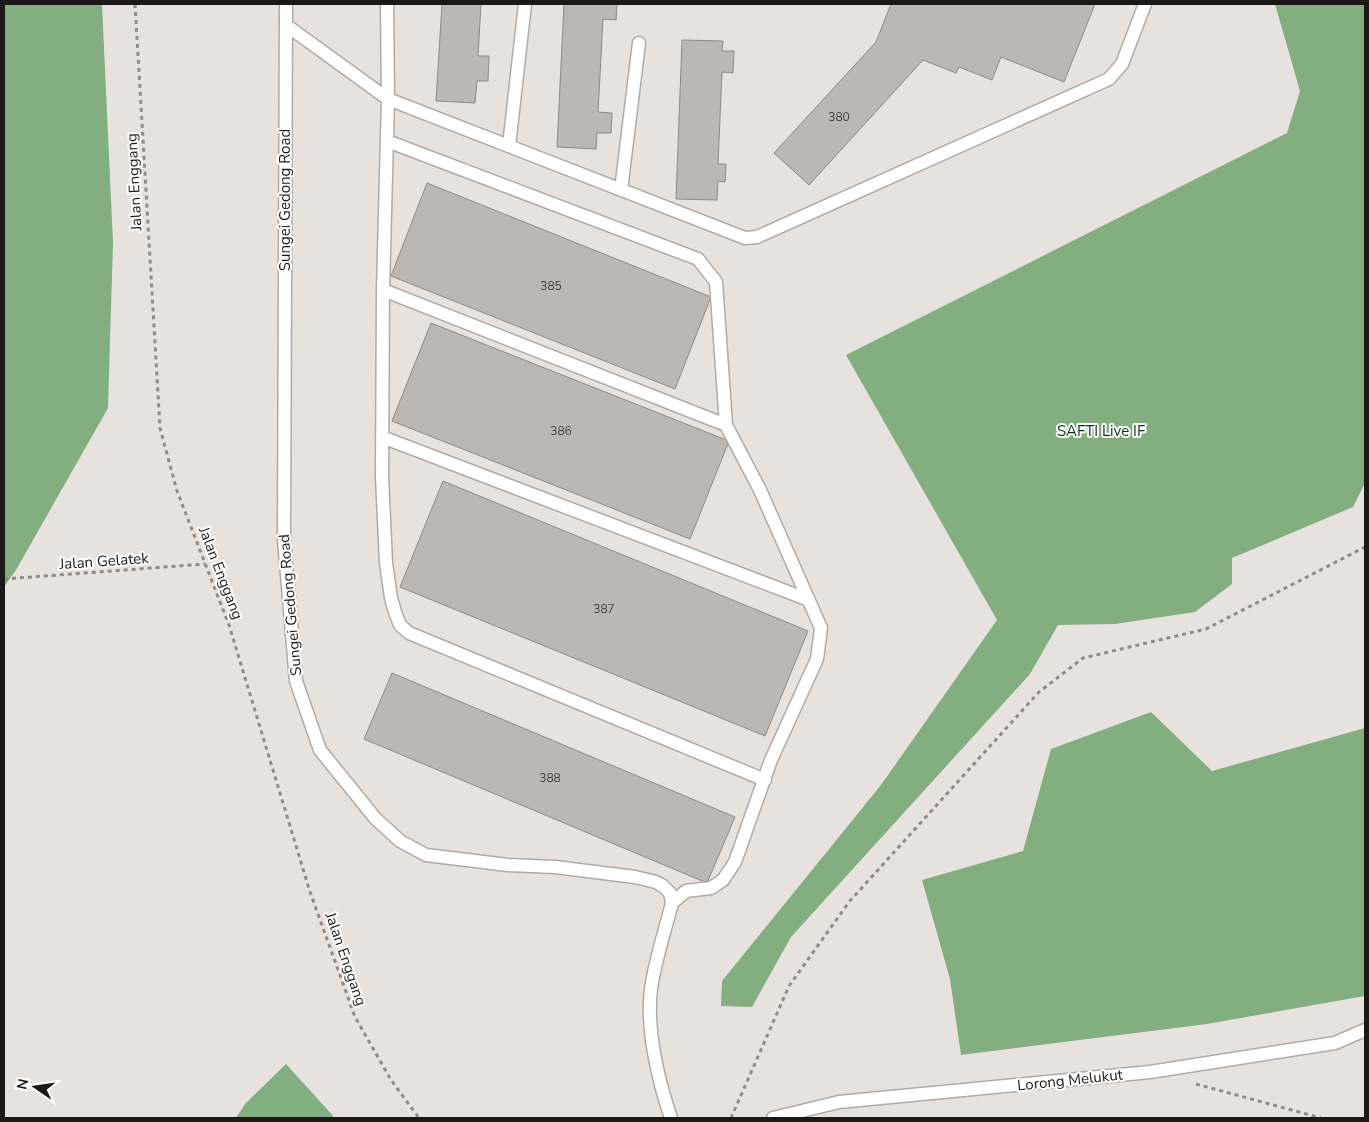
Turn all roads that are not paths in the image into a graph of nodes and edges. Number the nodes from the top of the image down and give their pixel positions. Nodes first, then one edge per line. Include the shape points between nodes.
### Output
1 (286, 4) edge
2 (387, 4) edge
3 (525, 4) edge
4 (1145, 4) edge
5 (286, 25) junction
6 (639, 43) dead end
7 (388, 99) junction
8 (387, 141) junction
9 (509, 146) junction
10 (621, 190) junction
11 (383, 290) junction
12 (726, 426) junction
13 (382, 438) junction
14 (809, 600) junction
15 (765, 780) junction
16 (672, 903) junction
17 (1365, 1030) edge
18 (671, 1118) edge
19 (773, 1118) edge

1 - 5 lane, Sungei Gedong Road
2 - 7 lane
3 - 9 lane
4 - 10 lane via 1122,64 1109,79 757,237 745,238
5 - 7 lane
5 - 16 lane, Sungei Gedong Road via 284,540 296,681 320,750 375,818 400,841 426,855 635,877 663,886 670,893
6 - 10 lane
7 - 8 lane
7 - 9 lane
8 - 11 lane
8 - 12 lane via 698,259 716,282
9 - 10 lane
11 - 12 lane
11 - 13 lane
12 - 14 lane via 760,490
13 - 14 lane
13 - 15 lane via 386,563 400,625 409,633
14 - 15 lane via 821,628 817,659
15 - 16 lane via 735,862 724,880 712,888 686,891
16 - 18 lane via 651,989 650,1027 664,1099
17 - 19 lane, Lorong Melukut via 1335,1043 1150,1072 839,1102

